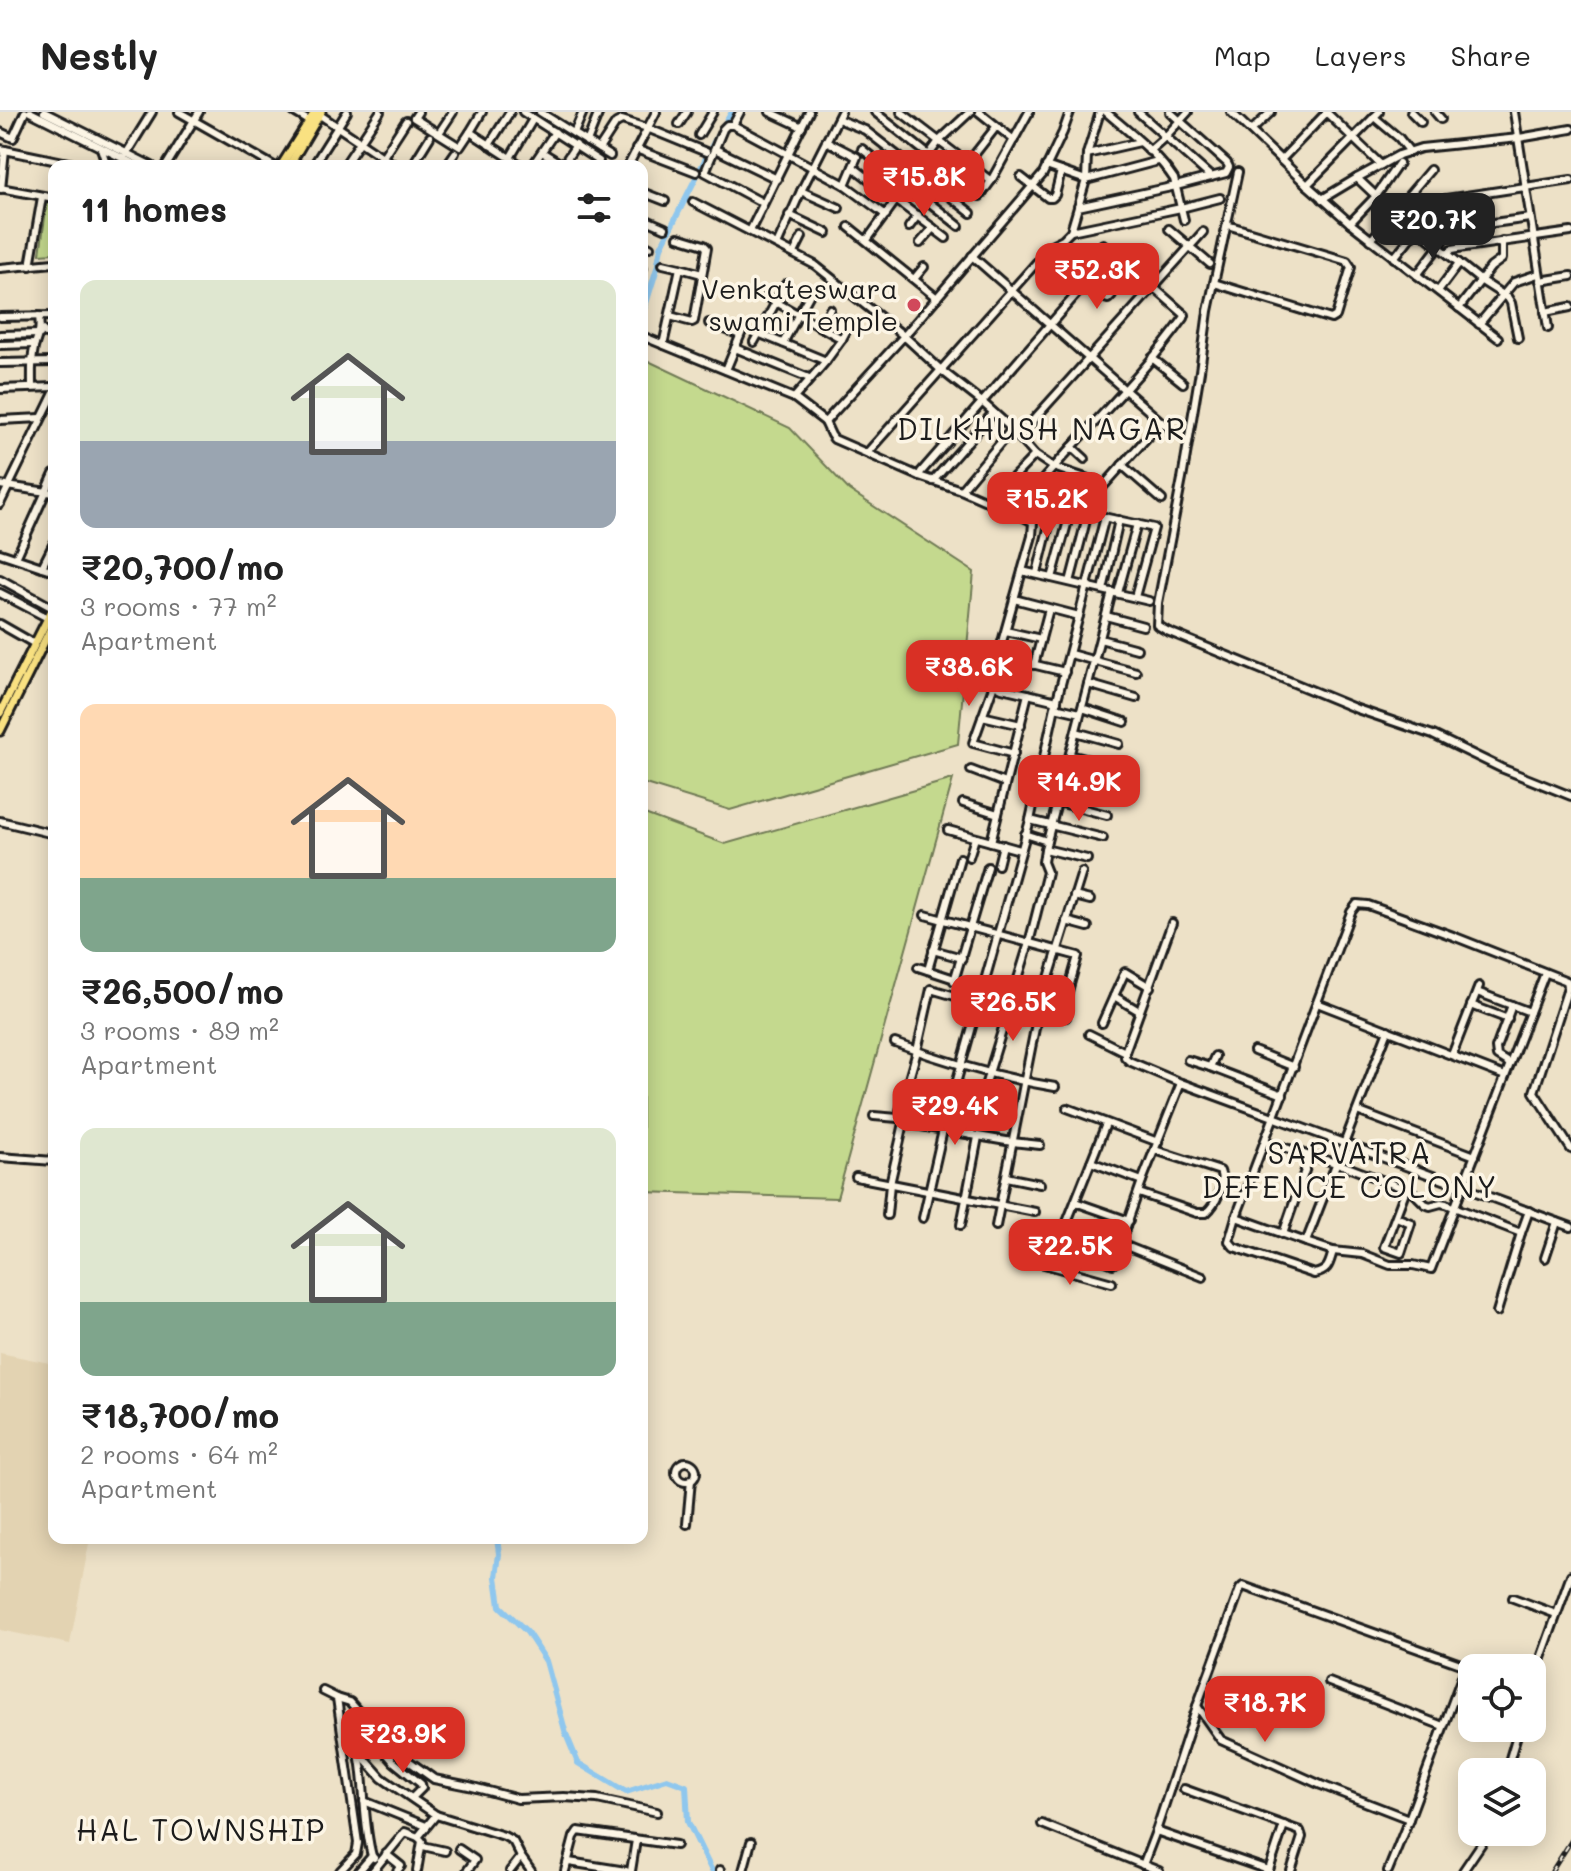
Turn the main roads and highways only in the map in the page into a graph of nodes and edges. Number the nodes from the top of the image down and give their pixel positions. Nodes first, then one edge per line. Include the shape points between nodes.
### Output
1 (319, 113) edge
2 (285, 160) edge
3 (293, 160) edge
4 (48, 624) edge
5 (48, 627) edge
6 (0, 713) edge
7 (0, 731) edge

1 - 2 main road
1 - 3 main road
4 - 6 main road
5 - 7 main road

